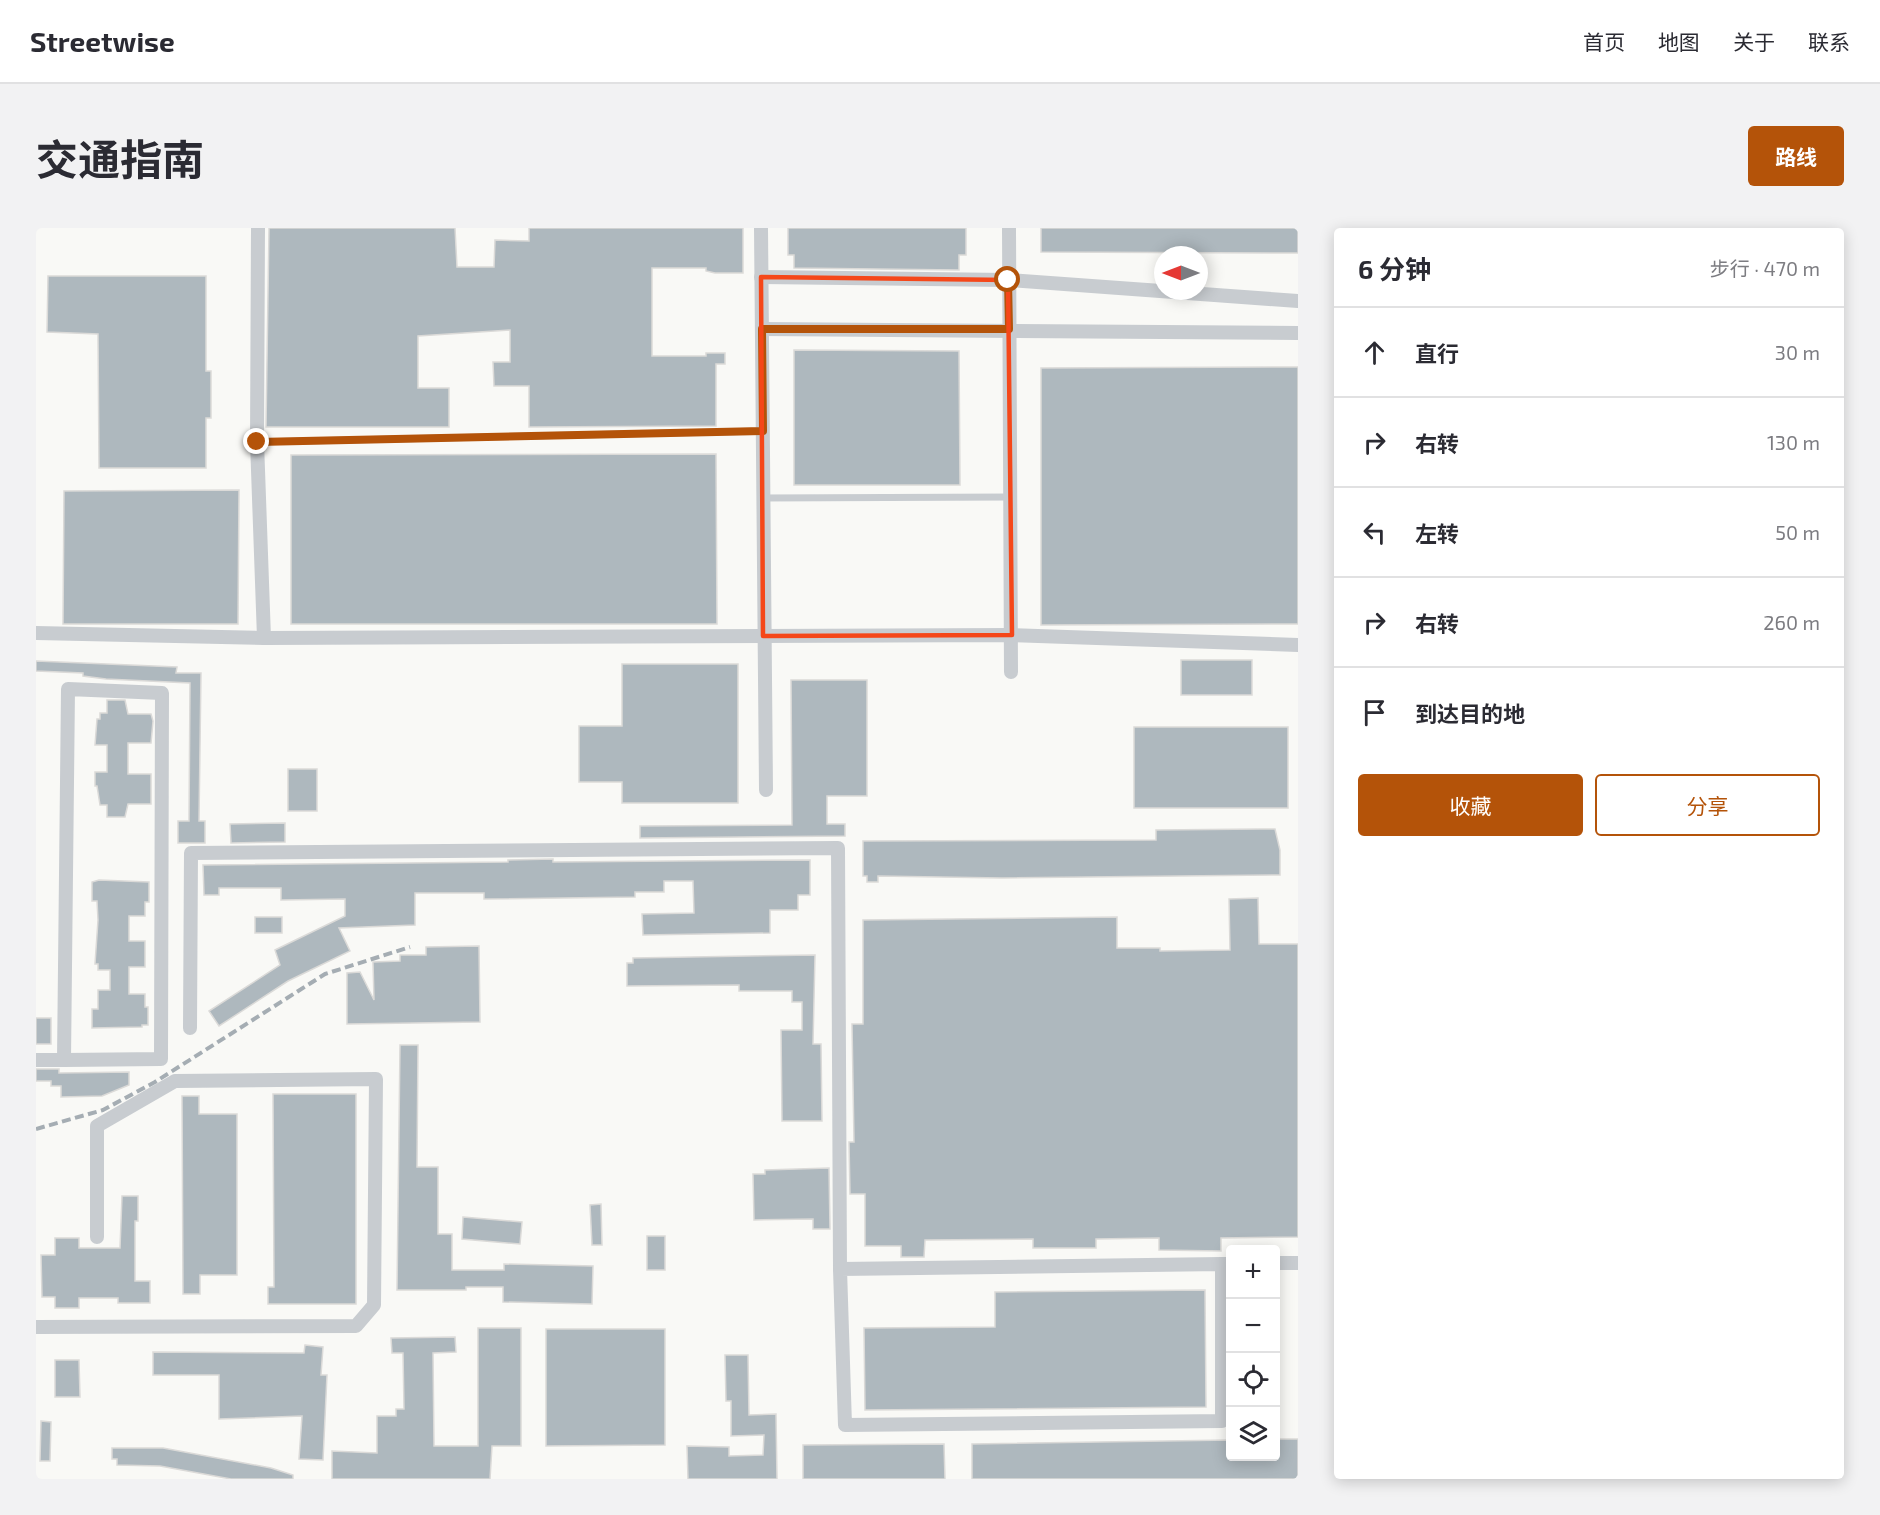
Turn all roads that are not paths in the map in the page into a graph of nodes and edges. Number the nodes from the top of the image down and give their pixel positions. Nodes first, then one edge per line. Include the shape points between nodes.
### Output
1 (258, 228) edge
2 (761, 228) edge
3 (1010, 228) edge
4 (761, 278) junction
5 (1008, 280) junction
6 (1298, 301) edge
7 (762, 329) junction
8 (1009, 329) junction
9 (1298, 333) edge
10 (763, 431) junction
11 (257, 442) junction
12 (1011, 497) junction
13 (763, 498) junction
14 (36, 633) edge
15 (1012, 635) junction
16 (763, 636) junction
17 (264, 638) junction
18 (1298, 645) edge
19 (1011, 672) dead end
20 (766, 790) dead end
21 (190, 1028) dead end
22 (36, 1060) edge
23 (64, 1060) junction
24 (96, 1237) dead end
25 (1280, 1263) edge
26 (1298, 1263) edge
27 (1226, 1264) edge
28 (840, 1269) junction
29 (36, 1327) edge

1 - 11 street
2 - 4 street
3 - 5 street
4 - 5 street
4 - 7 street
5 - 6 street
5 - 8 street
7 - 8 street
7 - 10 street
8 - 9 street
8 - 12 street
10 - 11 lane
10 - 13 street
11 - 17 street
12 - 13 lane
12 - 15 street
13 - 16 street
14 - 17 street
15 - 16 street
15 - 18 street
15 - 19 street
16 - 17 street
16 - 20 street
21 - 28 street via 191,853 838,848
22 - 23 street
23 - 23 street via 161,1059 162,693 68,689
24 - 29 street via 97,1126 175,1081 376,1079 374,1305 357,1326
25 - 26 street
27 - 28 street
27 - 28 street via 1222,1420 845,1425

